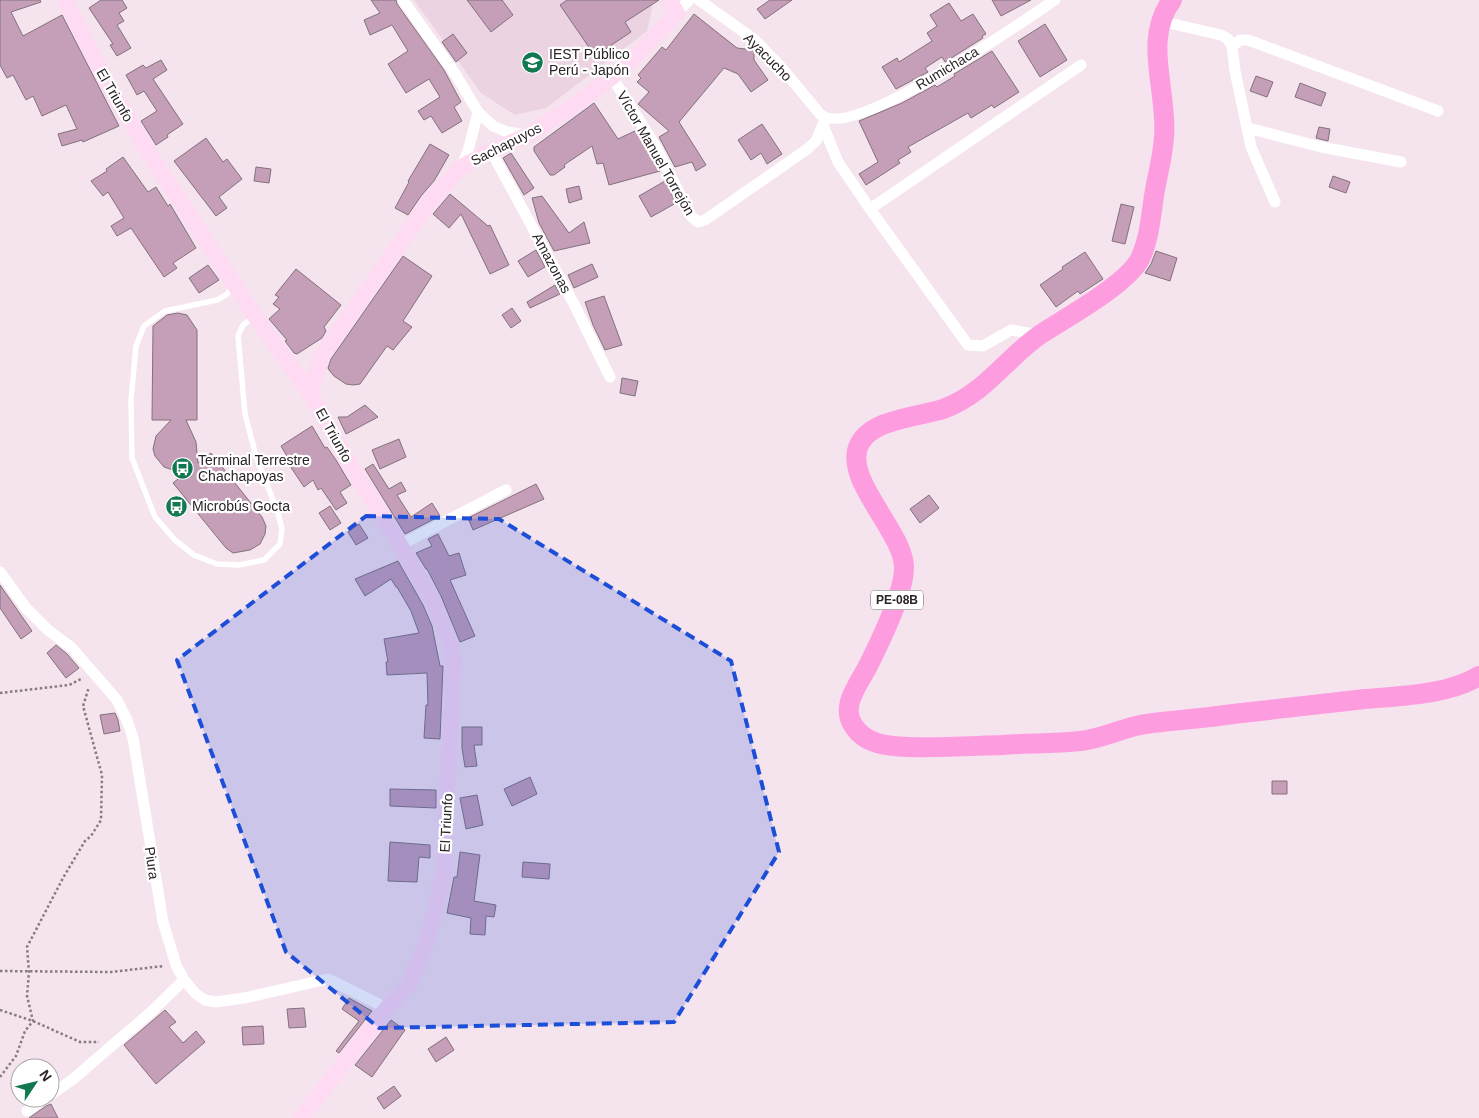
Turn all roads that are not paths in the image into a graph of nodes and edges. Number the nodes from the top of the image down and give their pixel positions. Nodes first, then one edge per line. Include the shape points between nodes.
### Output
1 (64, 0) edge
2 (403, 0) edge
3 (689, 0) edge
4 (699, 0) edge
5 (1055, 0) edge
6 (1172, 0) edge
7 (673, 6) edge
8 (1160, 21) junction
9 (1232, 46) junction
10 (1081, 66) dead end
11 (612, 77) junction
12 (1438, 111) dead end
13 (478, 112) junction
14 (826, 121) junction
15 (1248, 128) junction
16 (528, 135) junction
17 (491, 151) junction
18 (1401, 162) dead end
19 (461, 167) junction
20 (1275, 202) dead end
21 (870, 209) junction
22 (235, 286) junction
23 (255, 316) junction
24 (1040, 335) junction
25 (610, 377) dead end
26 (310, 393) junction
27 (506, 490) dead end
28 (400, 545) junction
29 (0, 572) edge
30 (1479, 676) edge
31 (184, 980) junction
32 (387, 1008) junction
33 (60, 1088) edge
34 (30, 1108) edge
35 (27, 1110) dead end
36 (301, 1118) edge

1 - 22 main road, El Triunfo via 108,85
2 - 13 street
3 - 7 street, Sachapuyos
4 - 14 street, Ayacucho via 755,40
5 - 14 street, Rumichaca via 902,96 844,118
6 - 8 highway, PE-08B
7 - 11 main road, Sachapuyos via 636,56
8 - 9 street via 1221,35
8 - 24 highway, PE-08B via 1157,58 1165,136 1147,237 1139,261 1122,279
9 - 12 street via 1240,40 1248,40
9 - 15 street
10 - 21 street
11 - 14 street, Víctor Manuel Torrejón via 655,145 691,216 698,222 806,150 816,141
11 - 16 main road, Sachapuyos
13 - 16 street via 492,126
13 - 19 street
14 - 21 street, Ayacucho via 838,162
15 - 18 street via 1321,147
15 - 20 street via 1251,147
16 - 17 main road, Sachapuyos
17 - 19 main road, Sachapuyos
17 - 25 street, Amazonas
19 - 26 main road, Sachapuyos via 428,202 322,355
21 - 24 street, Ayacucho via 968,345 983,346 1011,330
22 - 23 main road, El Triunfo
22 - 23 lane via 218,300 165,311 144,326 136,346 131,400 132,458 155,517 175,540 194,555 217,564 239,566 264,560 280,544 282,529 278,513 256,456 245,414 238,336 243,325
23 - 26 main road, El Triunfo
24 - 30 highway, PE-08B via 968,398 944,409 890,422 870,432 859,444 856,462 864,484 894,536 904,561 903,580 896,603 852,696 851,723 861,735 871,741 910,747 1084,741 1141,725 1418,694 1470,682
26 - 28 main road, El Triunfo
27 - 28 street
28 - 32 main road, El Triunfo via 432,600 454,659 443,875 425,947 409,984
29 - 31 street, Piura via 26,608 72,648 117,700 127,720 133,738 163,922
31 - 32 street, Piura via 196,994 216,1002 328,979
31 - 33 street
32 - 36 main road, El Triunfo
34 - 35 street

